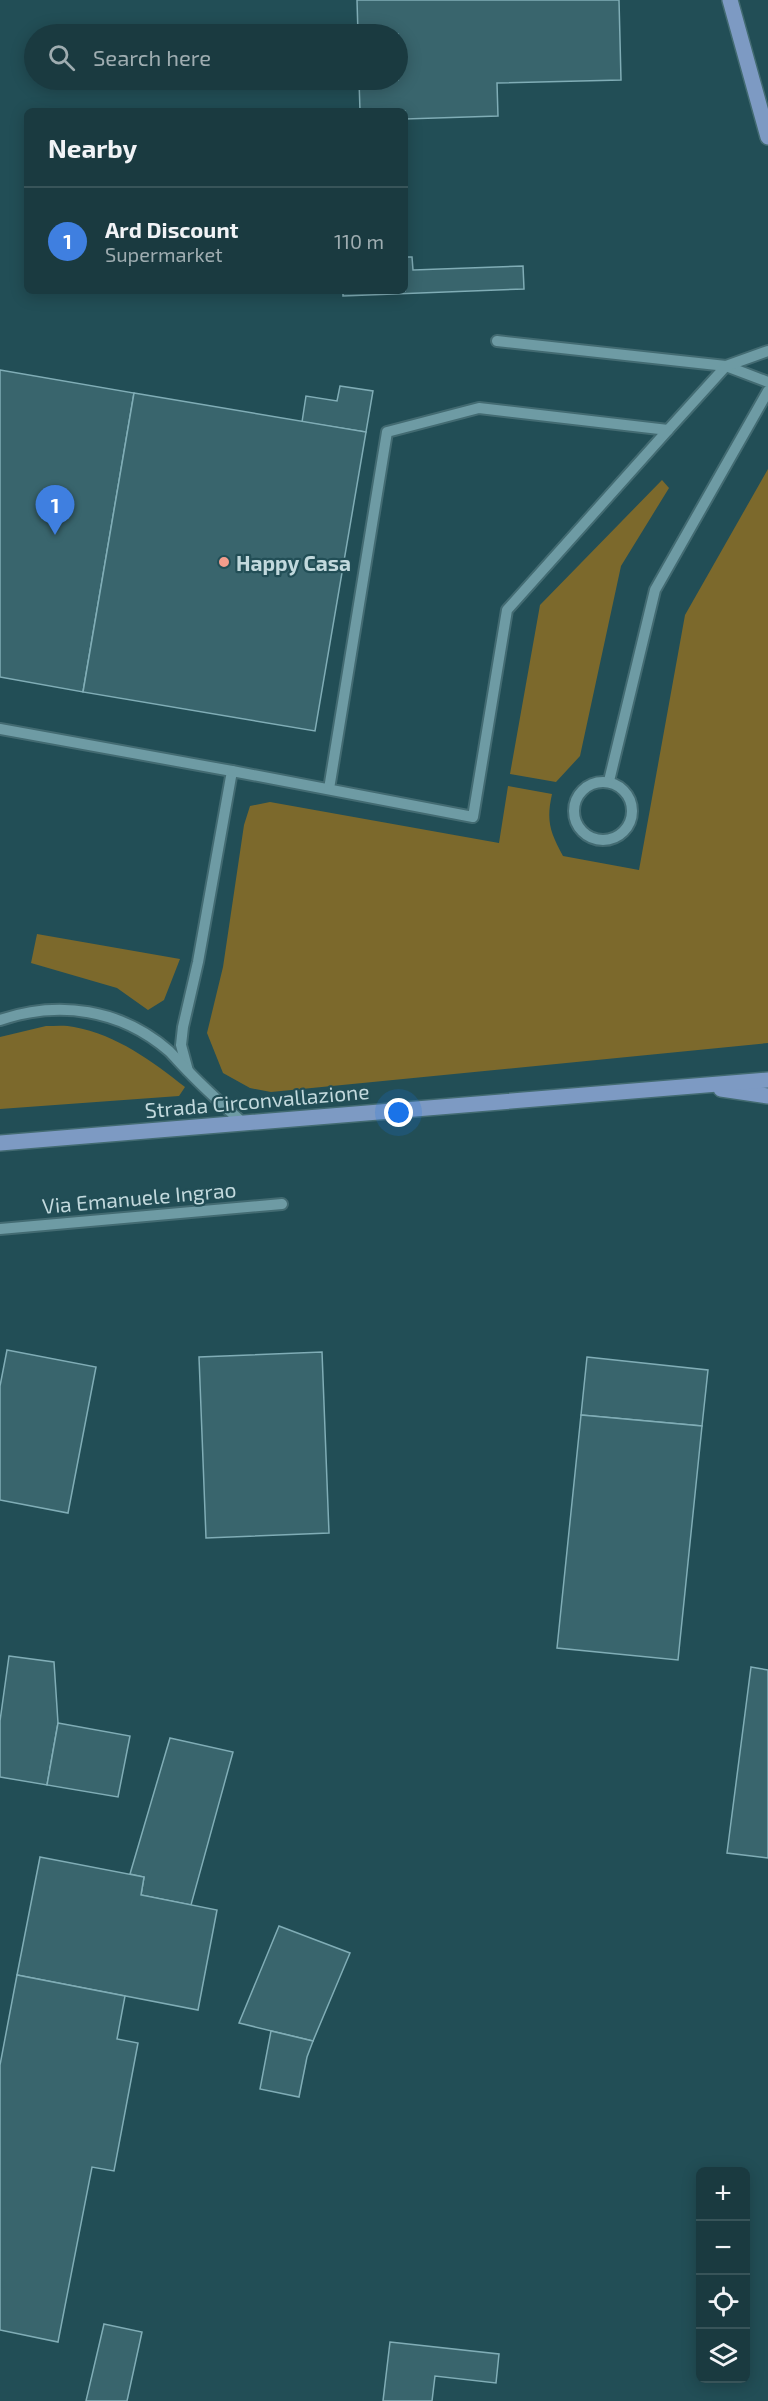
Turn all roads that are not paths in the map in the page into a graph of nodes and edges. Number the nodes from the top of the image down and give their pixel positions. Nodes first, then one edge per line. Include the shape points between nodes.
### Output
1 (730, 0) edge
2 (768, 137) edge
3 (497, 341) dead end
4 (768, 351) edge
5 (726, 366) junction
6 (768, 382) edge
7 (768, 392) edge
8 (668, 430) junction
9 (0, 729) edge
10 (231, 771) junction
11 (609, 781) junction
12 (329, 789) junction
13 (0, 1020) edge
14 (188, 1071) junction
15 (768, 1080) edge
16 (698, 1085) junction
17 (768, 1096) edge
18 (242, 1122) junction
19 (0, 1143) edge
20 (282, 1204) dead end
21 (0, 1228) edge

1 - 2 main road
3 - 5 street
4 - 5 street
5 - 6 street
5 - 8 street
7 - 11 street via 655,590
8 - 12 street via 507,610 473,818
8 - 12 street via 479,408 387,432
9 - 10 street
10 - 12 street
10 - 14 street via 183,1027 181,1045
11 - 11 street via 590,783 576,796 572,814 580,831 597,840 616,838 629,826 633,808 625,790
13 - 14 street via 48,1009 100,1014 148,1035
14 - 18 street
15 - 16 main road, Strada Circonvallazione
16 - 17 main road
16 - 18 main road, Strada Circonvallazione
18 - 19 main road, Strada Circonvallazione
20 - 21 street, Via Emanuele Ingrao

